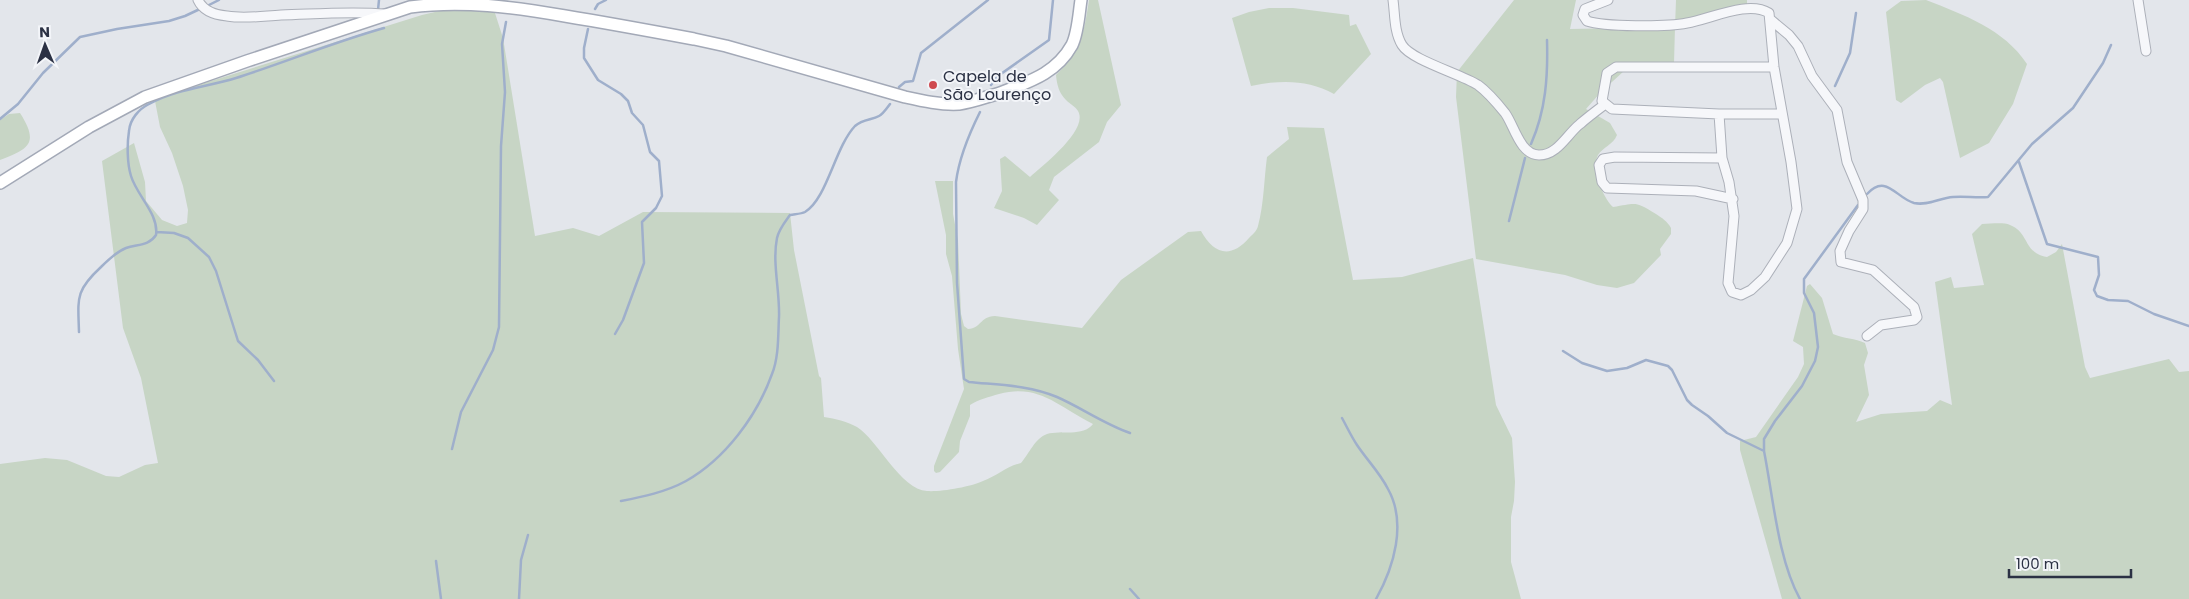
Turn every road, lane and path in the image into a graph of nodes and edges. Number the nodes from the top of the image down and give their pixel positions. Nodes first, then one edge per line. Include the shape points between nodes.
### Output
1 (198, 0) edge
2 (1081, 0) edge
3 (1393, 0) edge
4 (1608, 0) edge
5 (2138, 0) edge
6 (389, 14) junction
7 (1771, 20) junction
8 (2146, 51) dead end
9 (1774, 67) junction
10 (1604, 105) junction
11 (1719, 114) junction
12 (1782, 114) junction
13 (1722, 158) junction
14 (0, 183) edge
15 (1733, 199) junction
16 (1867, 336) dead end

1 - 6 street via 211,12 250,18 364,12
2 - 6 main road via 1073,43 1050,71 1036,80 957,104 905,97 726,46 488,2 446,1
3 - 10 street via 1398,35 1406,51 1478,85 1508,117 1521,142 1534,155 1556,149 1579,124
4 - 7 street via 1586,9 1583,15 1586,21 1619,25 1680,24 1753,4 1764,7
5 - 8 street
6 - 14 main road via 145,98 89,127
7 - 9 street
7 - 16 street via 1798,46 1812,76 1837,110 1847,162 1863,200 1862,209 1840,251 1841,262 1873,270 1917,312 1914,320 1881,325
9 - 10 street via 1616,67 1607,73
9 - 12 street
10 - 11 street via 1612,109
11 - 12 street
11 - 13 street
12 - 15 street via 1797,200 1796,217 1787,244 1765,277 1746,293 1736,295 1729,288 1727,279
13 - 15 street
13 - 15 street via 1615,157 1603,159 1599,165 1602,182 1610,189 1696,191

